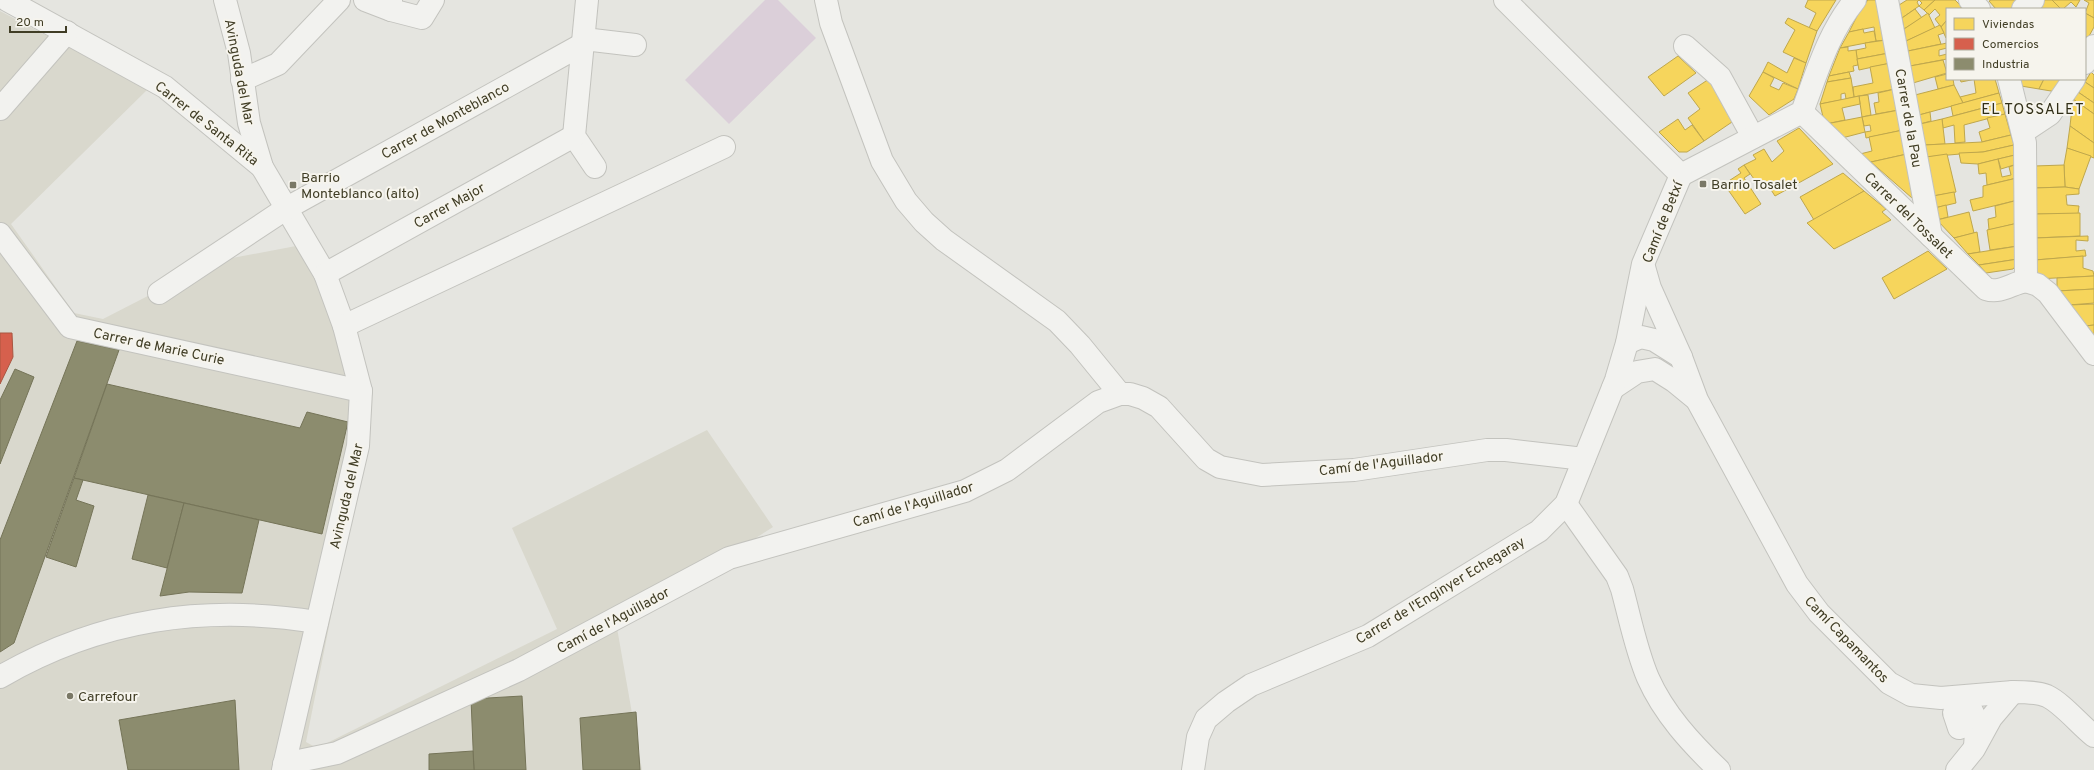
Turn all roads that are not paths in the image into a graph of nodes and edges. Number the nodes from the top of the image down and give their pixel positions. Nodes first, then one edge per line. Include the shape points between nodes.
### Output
1 (6, 0) edge
2 (225, 0) edge
3 (339, 0) edge
4 (365, 0) edge
5 (433, 0) edge
6 (587, 0) edge
7 (826, 0) edge
8 (1505, 0) edge
9 (1855, 0) edge
10 (1888, 0) edge
11 (1970, 0) edge
12 (2033, 0) edge
13 (391, 5) edge
14 (1978, 8) edge
15 (2024, 8) edge
16 (67, 32) junction
17 (584, 41) junction
18 (634, 45) dead end
19 (1686, 46) dead end
20 (2094, 46) edge
21 (2086, 61) edge
22 (242, 80) junction
23 (2009, 80) edge
24 (2073, 80) edge
25 (0, 109) edge
26 (1802, 112) junction
27 (2023, 132) junction
28 (574, 136) junction
29 (1753, 137) junction
30 (724, 146) dead end
31 (262, 167) junction
32 (595, 168) dead end
33 (1681, 175) junction
34 (286, 208) junction
35 (1931, 236) junction
36 (3, 246) edge
37 (1644, 264) junction
38 (324, 274) junction
39 (2026, 281) junction
40 (159, 293) dead end
41 (344, 326) junction
42 (1627, 343) junction
43 (2094, 354) edge
44 (1681, 357) junction
45 (1655, 369) junction
46 (1613, 388) junction
47 (361, 391) junction
48 (1120, 394) junction
49 (1697, 400) junction
50 (1584, 460) junction
51 (1566, 504) junction
52 (317, 622) junction
53 (0, 677) edge
54 (2013, 692) junction
55 (1911, 695) junction
56 (1962, 696) junction
57 (1959, 728) junction
58 (2094, 736) edge
59 (1974, 749) junction
60 (287, 768) edge
61 (1193, 770) edge
62 (1719, 770) edge
63 (1957, 770) edge

1 - 16 street, Carrer de Santa Rita
2 - 22 street, Avinguda del Mar via 239,53
3 - 22 street via 278,64
4 - 13 street
5 - 13 street via 422,18
6 - 17 street
7 - 48 street via 831,23 882,161 906,201 944,240 1056,321 1080,344
8 - 33 street, Camí de Betxí
9 - 26 street via 1836,26 1826,47
10 - 35 street, Carrer de la Pau
11 - 14 street
12 - 15 street
16 - 25 street
16 - 31 street, Carrer de Santa Rita via 164,87
17 - 18 street
17 - 28 street
17 - 34 street, Carrer de Monteblanco
19 - 29 street via 1720,77
20 - 21 street
22 - 31 street, Avinguda del Mar via 249,123
23 - 27 street
24 - 27 street via 2050,114
26 - 29 street
26 - 35 street, Carrer del Tossalet
27 - 39 street via 2026,156
28 - 32 street
28 - 38 street, Carrer Major
29 - 33 street
30 - 41 street
31 - 34 street, Avinguda del Mar
33 - 37 street, Camí de Betxí
34 - 38 street, Avinguda del Mar
34 - 40 street
35 - 39 street, Carrer del Tossalet via 1986,289 2000,290
36 - 47 street, Carrer de Marie Curie via 70,327
37 - 42 street, Camí de Betxí
37 - 44 street, Camí Capamantos via 1650,288
38 - 41 street, Avinguda del Mar
39 - 43 street via 2038,285 2048,293
41 - 47 street, Avinguda del Mar
42 - 44 street via 1641,337 1654,340
42 - 45 street, Camí Capamantos
42 - 46 street, Camí de Betxí
44 - 49 street, Camí Capamantos
45 - 46 street via 1637,372
45 - 49 street, Camí Capamantos
46 - 50 street, Camí de Betxí
47 - 52 street, Avinguda del Mar via 358,446
48 - 50 street, Camí de l'Aguillador via 1143,398 1159,407 1206,459 1220,467 1262,475 1354,470 1487,450
48 - 60 street, Camí de l'Aguillador via 1098,402 1008,470 965,491 729,558 512,673 337,754
49 - 55 street, Camí Capamantos via 1805,597 1883,678
50 - 51 street, Carrer de l'Enginyer Echegaray
51 - 61 street, Carrer de l'Enginyer Echegaray via 1539,531 1368,636 1251,685 1226,702 1206,719 1198,737
51 - 62 street via 1617,576 1645,671 1661,704 1684,734
52 - 53 street via 282,616 208,614 136,623 67,644
52 - 60 street, Avinguda del Mar
54 - 56 street, Camí Capamantos
54 - 58 street, Camí Capamantos via 2046,696
54 - 59 street via 1991,718
55 - 56 street, Camí Capamantos via 1925,698
55 - 57 street
56 - 57 street via 1954,713
56 - 59 street via 1975,714 1977,724
57 - 59 street
59 - 63 street

